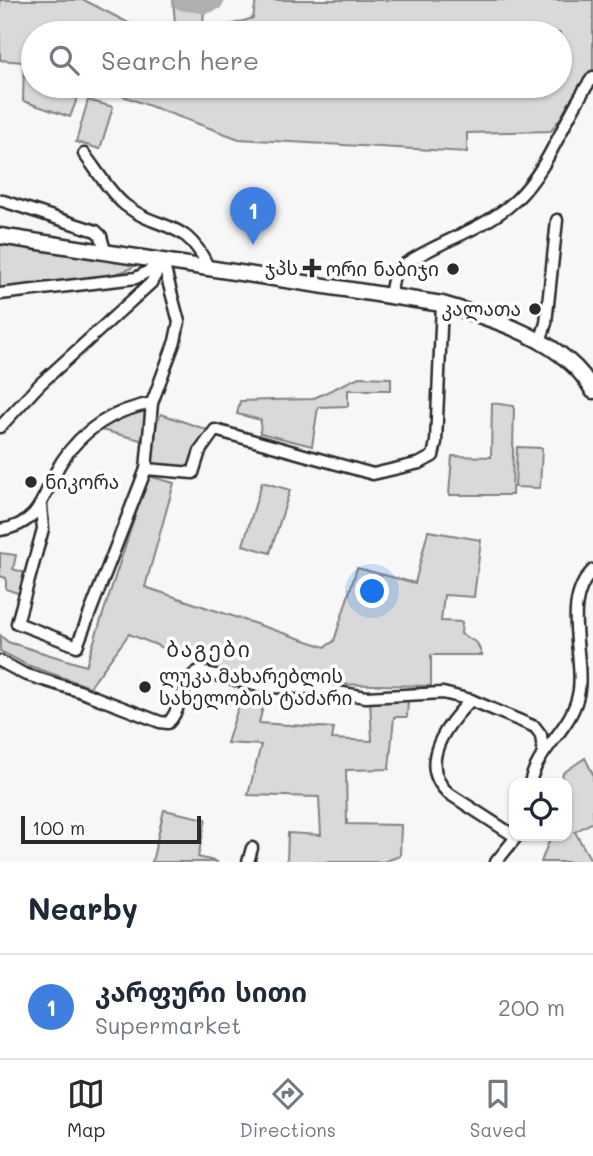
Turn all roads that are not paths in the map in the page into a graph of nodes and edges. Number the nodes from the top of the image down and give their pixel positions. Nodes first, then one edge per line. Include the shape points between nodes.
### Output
1 (592, 80) edge
2 (84, 154) dead end
3 (0, 200) edge
4 (557, 220) dead end
5 (0, 236) edge
6 (105, 251) junction
7 (163, 262) junction
8 (209, 269) junction
9 (0, 294) edge
10 (390, 295) junction
11 (442, 304) junction
12 (540, 342) junction
13 (593, 391) edge
14 (152, 403) junction
15 (0, 427) edge
16 (146, 469) junction
17 (41, 506) junction
18 (0, 530) edge
19 (593, 570) edge
20 (0, 661) edge
21 (471, 700) junction
22 (543, 751) junction
23 (532, 778) edge
24 (509, 832) edge
25 (512, 841) edge
26 (252, 848) dead end
27 (248, 862) edge
28 (496, 862) edge

1 - 10 street via 546,160 517,198 399,268
2 - 8 street via 124,205 180,230
3 - 6 street via 96,231
4 - 12 street
5 - 6 main road
6 - 7 main road
7 - 8 main road
7 - 9 street via 136,278
7 - 14 street via 178,323
7 - 15 street via 151,283 40,384
8 - 10 main road
10 - 11 main road
11 - 12 main road
11 - 16 street via 433,456 373,474 215,430 200,451 193,473
12 - 13 main road via 578,370
14 - 16 street
14 - 17 street via 119,412 78,441 62,462
16 - 17 street via 77,646 17,623 43,529
17 - 18 street via 24,524
19 - 22 street via 583,587 574,632 580,681 577,699 564,729
20 - 21 street via 24,674 168,723 193,674 199,671 263,687 314,688 366,697 443,693
21 - 22 street via 535,727
21 - 24 street via 441,735 436,775 448,793
22 - 23 street
25 - 28 street
26 - 27 street

